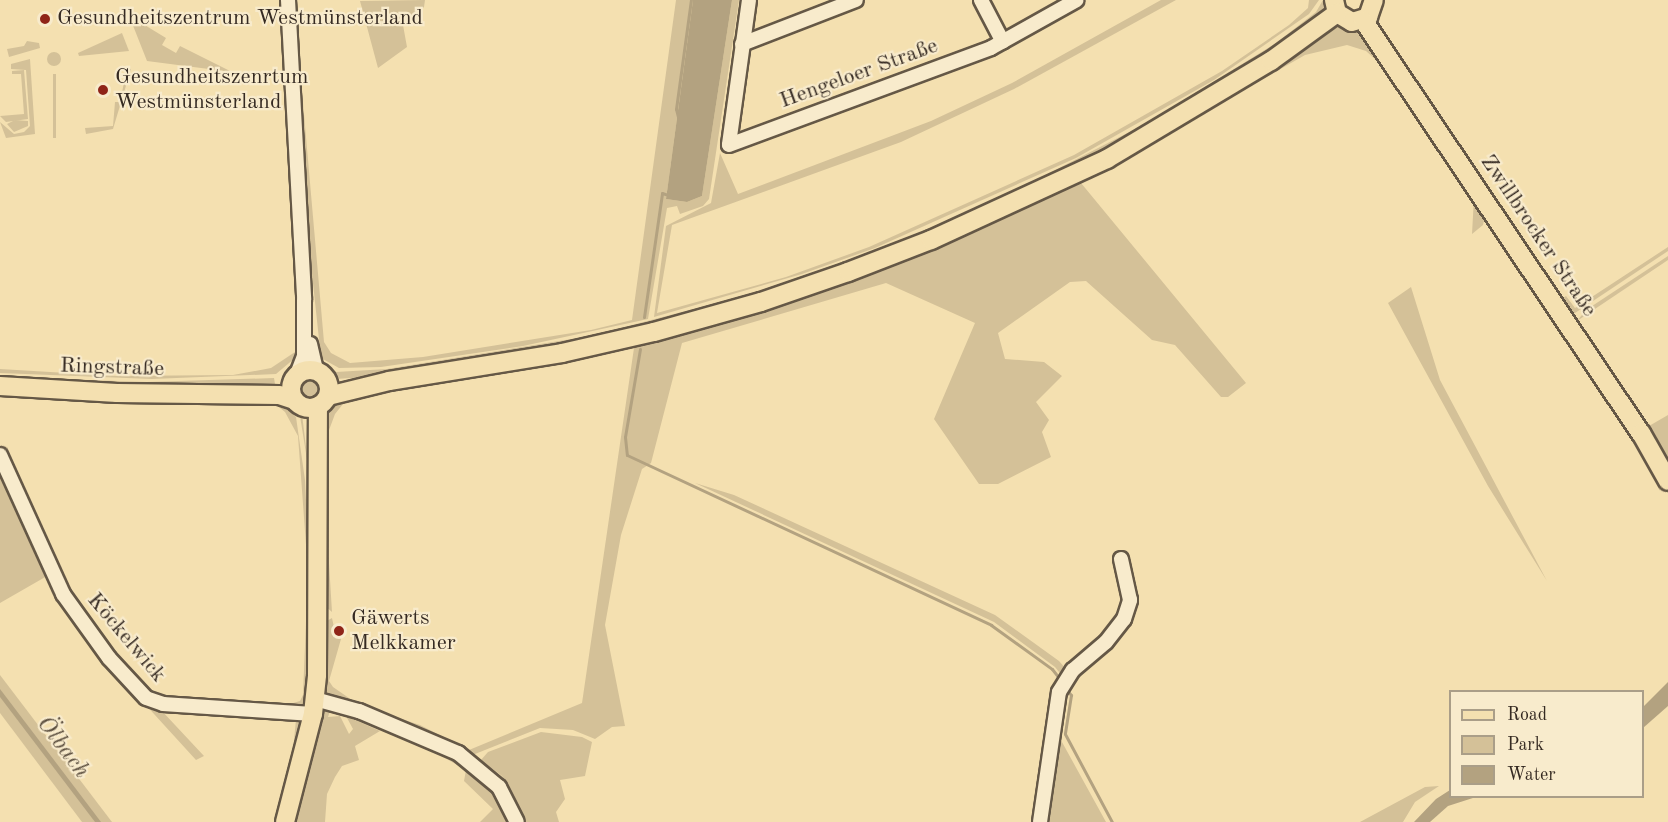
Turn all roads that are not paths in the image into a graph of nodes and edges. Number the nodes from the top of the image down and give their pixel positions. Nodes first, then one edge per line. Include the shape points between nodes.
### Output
1 (288, 0) edge
2 (749, 0) edge
3 (856, 0) edge
4 (981, 0) edge
5 (1077, 0) edge
6 (1374, 0) edge
7 (1336, 7) edge
8 (1363, 20) junction
9 (1003, 42) junction
10 (742, 44) junction
11 (304, 300) junction
12 (295, 377) junction
13 (0, 386) edge
14 (222, 393) junction
15 (314, 393) junction
16 (0, 455) edge
17 (1668, 481) edge
18 (1121, 559) dead end
19 (314, 707) junction
20 (285, 822) edge
21 (517, 822) edge
22 (1040, 822) edge

1 - 11 street
2 - 10 street
3 - 10 street
4 - 9 street
5 - 9 street, Hengeloer Straße
6 - 8 main road via 1371,12
7 - 8 main road via 1352,22
7 - 15 main road, Ringstraße via 1270,61 1177,120 1034,195 932,240 761,302 562,352
8 - 17 main road, Zwillbrocker Straße via 1641,433
9 - 10 street, Hengeloer Straße via 729,145
11 - 12 street via 304,356
11 - 15 street
12 - 14 main road, Ringstraße
12 - 15 main road, Ringstraße
12 - 15 main road
13 - 14 main road, Ringstraße via 117,393
14 - 15 main road, Ringstraße
15 - 19 main road via 320,633
16 - 19 street, Köckelwick via 63,594 109,658 146,698 163,704
18 - 22 street via 1130,600 1124,619 1106,642 1073,670 1059,692
19 - 20 main road
19 - 21 street, Köckelwick via 359,711 458,753 498,787

